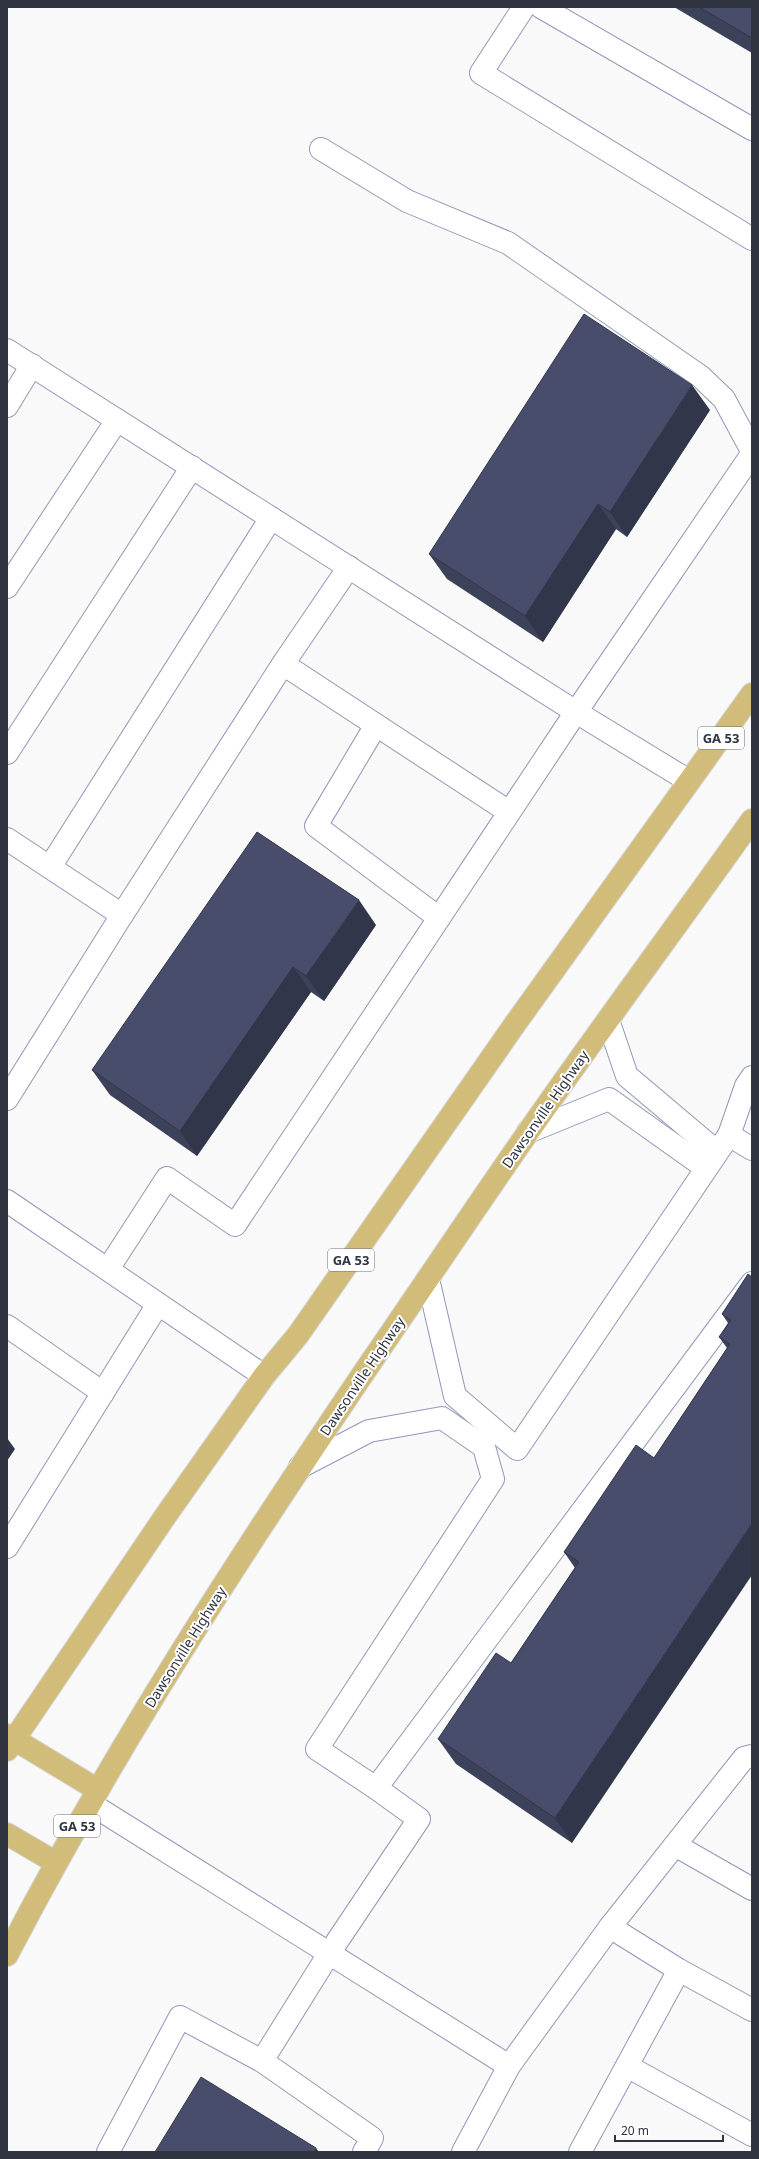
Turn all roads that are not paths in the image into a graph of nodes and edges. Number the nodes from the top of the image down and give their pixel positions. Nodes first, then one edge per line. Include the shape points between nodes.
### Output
1 (524, 7) edge
2 (541, 7) edge
3 (752, 129) edge
4 (321, 149) dead end
5 (752, 239) edge
6 (7, 350) edge
7 (32, 366) junction
8 (7, 406) edge
9 (117, 420) junction
10 (752, 453) edge
11 (192, 467) junction
12 (271, 518) junction
13 (349, 567) junction
14 (7, 587) edge
15 (283, 664) junction
16 (752, 694) edge
17 (576, 712) junction
18 (376, 726) junction
19 (7, 753) edge
20 (689, 782) junction
21 (509, 812) junction
22 (752, 820) edge
23 (7, 839) edge
24 (50, 867) junction
25 (122, 915) junction
26 (439, 918) junction
27 (608, 1020) junction
28 (752, 1077) edge
29 (7, 1099) edge
30 (528, 1132) junction
31 (752, 1149) edge
32 (717, 1152) junction
33 (7, 1201) edge
34 (108, 1269) junction
35 (428, 1278) junction
36 (752, 1282) edge
37 (158, 1304) junction
38 (7, 1326) edge
39 (264, 1376) junction
40 (103, 1392) junction
41 (300, 1467) junction
42 (7, 1547) edge
43 (9, 1742) edge
44 (749, 1759) edge
45 (376, 1788) junction
46 (94, 1797) junction
47 (7, 1834) edge
48 (675, 1845) junction
49 (55, 1862) junction
50 (752, 1888) edge
51 (610, 1927) junction
52 (330, 1952) junction
53 (7, 1955) edge
54 (679, 1970) junction
55 (752, 2010) edge
56 (262, 2061) junction
57 (509, 2066) junction
58 (626, 2066) junction
59 (752, 2135) edge
60 (368, 2145) edge
61 (108, 2152) edge
62 (463, 2152) edge
63 (580, 2152) edge

1 - 5 lane via 481,73
2 - 3 lane
4 - 10 lane via 407,201 508,243 694,372 724,399
6 - 7 lane
7 - 8 lane
7 - 9 lane
9 - 11 lane
9 - 14 lane
10 - 17 lane
11 - 12 lane
11 - 19 lane
12 - 13 lane
12 - 24 lane
13 - 15 lane
13 - 17 lane
15 - 18 lane
15 - 25 lane
16 - 20 main road, GA 53
17 - 20 lane
17 - 21 lane
18 - 21 lane
18 - 26 lane via 316,826
20 - 39 main road, GA 53 via 298,1335
21 - 26 lane
22 - 27 main road, Dawsonville Highway / GA 53
23 - 24 lane
24 - 25 lane
25 - 29 lane
26 - 34 lane via 235,1225 167,1178
27 - 30 main road, Dawsonville Highway / GA 53
27 - 32 lane via 627,1076
28 - 32 lane
30 - 32 lane via 609,1099
30 - 35 main road, Dawsonville Highway / GA 53
31 - 32 lane
32 - 35 lane via 517,1449 455,1396
33 - 34 lane
34 - 37 lane
35 - 41 main road, Dawsonville Highway / GA 53
36 - 45 lane
37 - 39 lane
37 - 40 lane
38 - 40 lane
39 - 43 main road, GA 53
40 - 42 lane
41 - 45 lane via 369,1431 442,1418 484,1447 493,1479 317,1749
41 - 46 main road, Dawsonville Highway / GA 53 via 206,1610
43 - 46 main road
44 - 48 lane
45 - 52 lane via 419,1819
46 - 49 main road, Dawsonville Highway / GA 53
46 - 52 lane
47 - 49 main road
48 - 50 lane
48 - 51 lane
49 - 53 main road, Dawsonville Highway
51 - 54 lane
51 - 57 lane
52 - 56 lane
52 - 57 lane
54 - 55 lane
54 - 58 lane
56 - 60 lane
56 - 61 lane via 180,2017
57 - 62 lane
58 - 59 lane
58 - 63 lane

